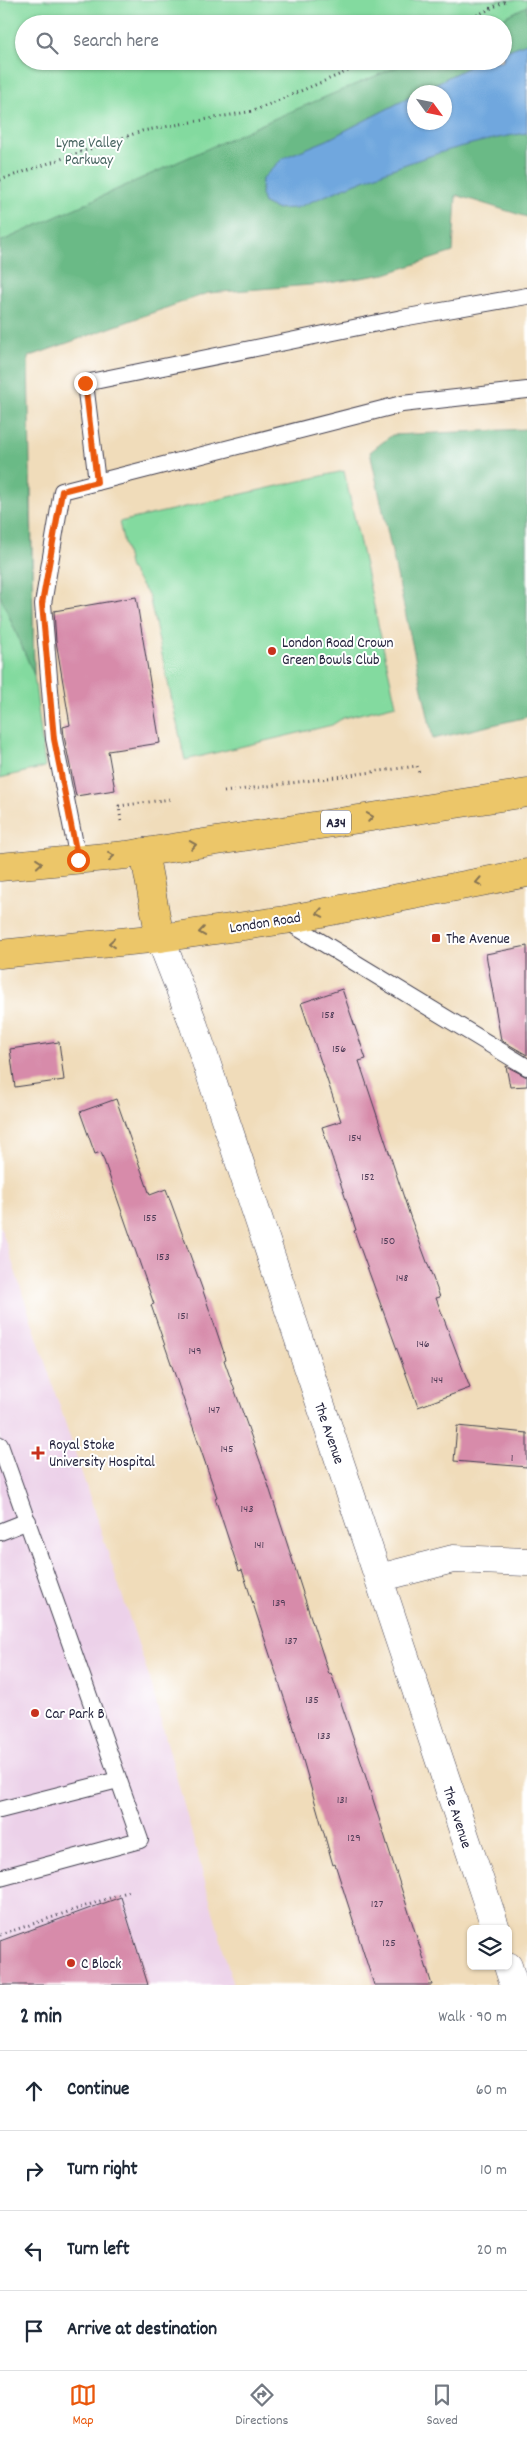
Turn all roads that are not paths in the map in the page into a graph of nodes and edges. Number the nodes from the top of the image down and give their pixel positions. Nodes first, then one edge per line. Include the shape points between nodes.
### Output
1 (527, 296) edge
2 (527, 390) edge
3 (97, 482) junction
4 (527, 793) edge
5 (144, 852) junction
6 (78, 860) junction
7 (0, 867) edge
8 (527, 872) edge
9 (285, 920) junction
10 (160, 938) junction
11 (0, 954) edge
12 (527, 1067) edge
13 (0, 1444) edge
14 (28, 1521) junction
15 (0, 1532) edge
16 (527, 1562) edge
17 (379, 1578) junction
18 (118, 1780) junction
19 (0, 1810) edge
20 (0, 1878) edge
21 (495, 1925) edge
22 (509, 1970) edge
23 (514, 1985) edge

1 - 3 lane via 402,318 85,383
2 - 3 lane via 402,404
3 - 6 lane via 62,491 42,604 54,739
5 -> 4 highway, A34
6 -> 5 highway, A34
5 - 10 highway
7 -> 6 highway, A34
8 -> 9 highway, London Road
9 -> 10 highway, London Road
9 - 12 lane
10 -> 11 highway, London Road
10 - 17 street, The Avenue via 192,1020
13 - 14 lane
14 - 15 lane
14 - 18 lane
16 - 17 street via 452,1559
17 - 21 street, The Avenue
18 - 19 lane
18 - 20 lane via 140,1840
22 - 23 street

